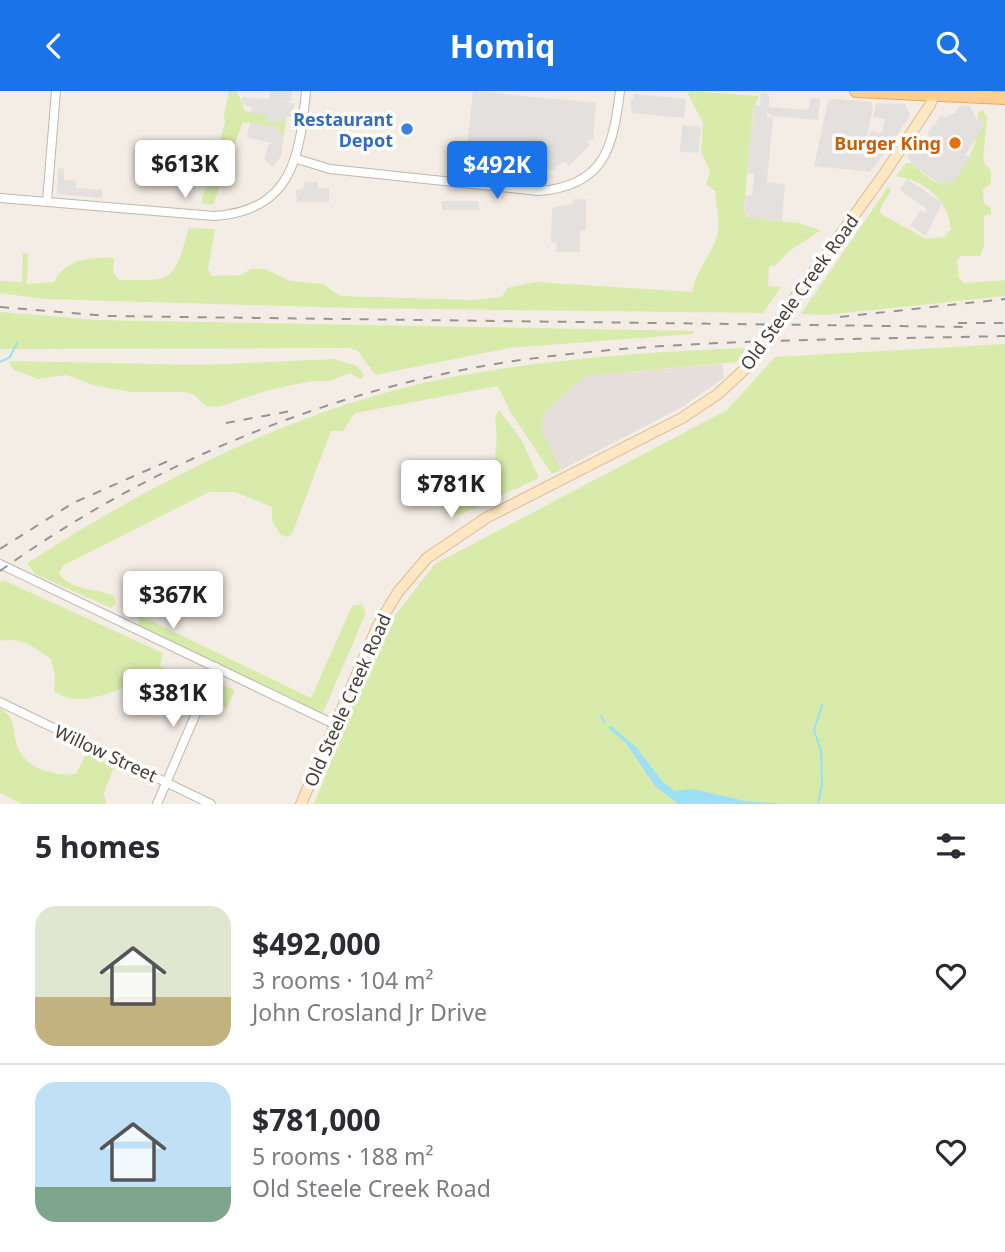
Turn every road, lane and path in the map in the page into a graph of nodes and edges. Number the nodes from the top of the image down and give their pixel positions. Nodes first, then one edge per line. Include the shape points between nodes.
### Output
1 (56, 91) edge
2 (306, 91) edge
3 (620, 91) edge
4 (856, 91) edge
5 (935, 93) edge
6 (1005, 97) edge
7 (297, 159) junction
8 (0, 198) edge
9 (47, 201) junction
10 (0, 563) edge
11 (216, 667) junction
12 (0, 702) edge
13 (336, 725) junction
14 (167, 782) junction
15 (158, 804) edge
16 (211, 804) edge
17 (301, 804) edge

1 - 9 street
2 - 7 street
3 - 7 street via 607,154 580,179 553,190 327,169
4 - 5 main road
5 - 6 main road
5 - 13 main road, Old Steele Creek Road, bridge via 884,174 746,368 682,418 486,518 427,558 378,625
7 - 9 street via 273,194 232,215
8 - 9 street
10 - 11 street
11 - 13 street
11 - 14 street
12 - 14 street, Willow Street
13 - 17 main road, Old Steele Creek Road
14 - 15 street
14 - 16 street, Willow Street

